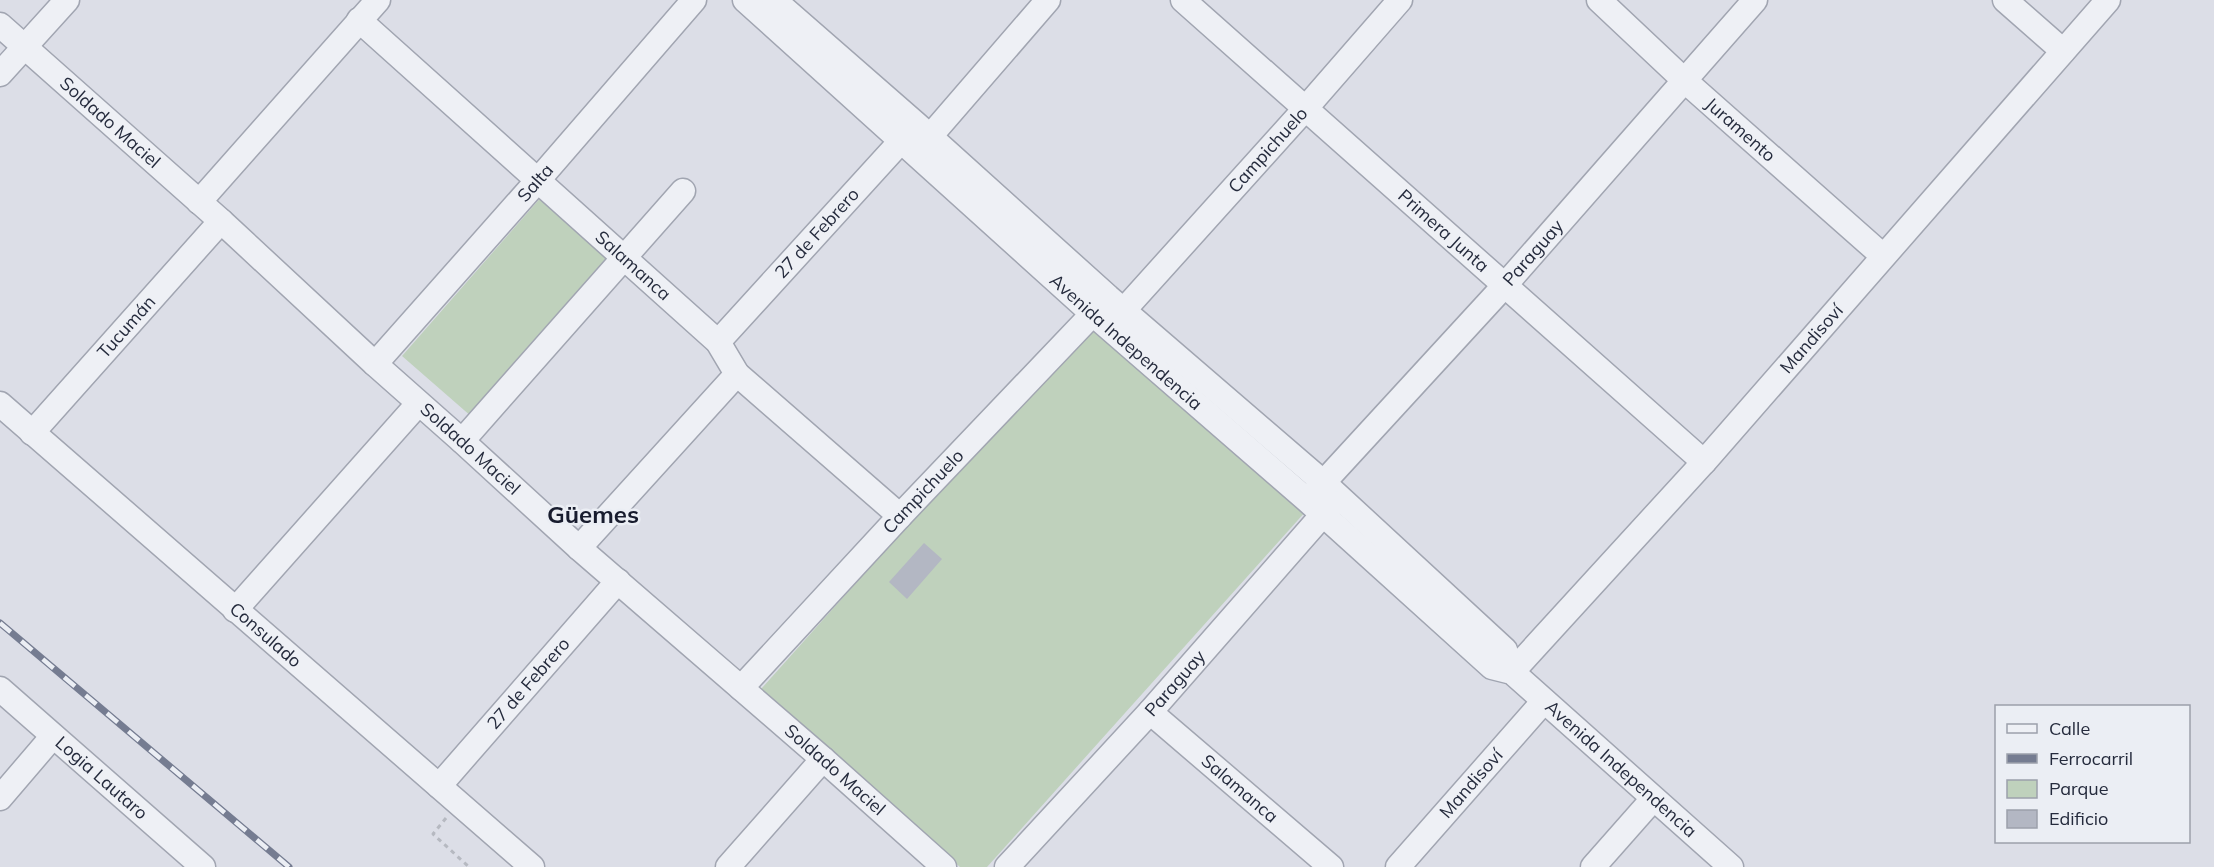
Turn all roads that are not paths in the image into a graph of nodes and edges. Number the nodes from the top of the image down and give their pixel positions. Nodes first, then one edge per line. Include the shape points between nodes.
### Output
1 (66, 0) edge
2 (378, 0) edge
3 (694, 0) edge
4 (745, 0) edge
5 (774, 0) edge
6 (1048, 0) edge
7 (1183, 0) edge
8 (1400, 0) edge
9 (1599, 0) edge
10 (1755, 0) edge
11 (2006, 0) edge
12 (2108, 0) edge
13 (359, 20) junction
14 (0, 25) edge
15 (25, 47) junction
16 (2063, 51) junction
17 (0, 74) edge
18 (1684, 80) junction
19 (1305, 109) junction
20 (916, 138) junction
21 (539, 179) junction
22 (683, 191) dead end
23 (199, 202) junction
24 (221, 221) junction
25 (1884, 256) junction
26 (623, 257) junction
27 (1504, 285) junction
28 (1108, 312) junction
29 (718, 342) junction
30 (375, 364) junction
31 (737, 374) junction
32 (0, 404) edge
33 (418, 404) junction
34 (32, 433) junction
35 (462, 441) junction
36 (1704, 462) junction
37 (1331, 490) junction
38 (1314, 507) junction
39 (900, 516) junction
40 (579, 548) junction
41 (618, 581) junction
42 (235, 610) junction
43 (1512, 672) junction
44 (741, 688) junction
45 (0, 689) edge
46 (1544, 701) junction
47 (1150, 712) junction
48 (53, 736) junction
49 (823, 759) junction
50 (439, 786) junction
51 (0, 798) edge
52 (1653, 799) junction
53 (203, 867) edge
54 (532, 867) edge
55 (728, 867) edge
56 (944, 867) edge
57 (1007, 867) edge
58 (1331, 867) edge
59 (1398, 867) edge
60 (1593, 867) edge
61 (1731, 867) edge

1 - 15 street
2 - 13 street
3 - 21 street, Salta
4 - 20 street, Avenida Independencia
5 - 20 street, Avenida Independencia
6 - 20 street, 27 de Febrero
7 - 19 street, Primera Junta
8 - 19 street, Campichuelo
9 - 18 street, Juramento
10 - 18 street, Paraguay
11 - 16 street
12 - 16 street, Mandisoví
13 - 21 street, Salamanca
13 - 23 street
14 - 15 street, Soldado Maciel
15 - 17 street
15 - 23 street, Soldado Maciel
16 - 25 street, Mandisoví
18 - 25 street, Juramento
18 - 27 street, Paraguay
19 - 27 street, Primera Junta
19 - 28 street, Campichuelo
20 - 28 street, Avenida Independencia
20 - 29 street, 27 de Febrero
21 - 26 street, Salamanca
21 - 30 street, Salta
22 - 26 street
23 - 24 street, Soldado Maciel
24 - 30 street, Soldado Maciel
24 - 34 street, Tucumán
25 - 36 street, Mandisoví
26 - 29 street, Salamanca
26 - 35 street
27 - 36 street, Primera Junta
27 - 37 street, Paraguay
28 - 37 street, Avenida Independencia
28 - 38 street, Avenida Independencia
28 - 39 street, Campichuelo
29 - 31 street, Salamanca
30 - 33 street, Soldado Maciel
31 - 39 street, Salamanca
31 - 40 street
32 - 34 street, Consulado
33 - 35 street, Soldado Maciel
33 - 42 street
34 - 42 street, Consulado
35 - 40 street, Soldado Maciel
36 - 43 street, Mandisoví
37 - 38 street, Paraguay
37 - 43 street, Avenida Independencia via 1505,650
38 - 43 street, Avenida Independencia via 1492,667
38 - 47 street, Paraguay
39 - 44 street, Campichuelo
40 - 41 street, Soldado Maciel
41 - 44 street, Soldado Maciel
41 - 50 street, 27 de Febrero
42 - 50 street, Consulado
43 - 46 street, Avenida Independencia
44 - 49 street, Soldado Maciel
45 - 48 street, Logia Lautaro
46 - 52 street, Avenida Independencia
46 - 59 street, Mandisoví
47 - 57 street, Paraguay
47 - 58 street, Salamanca
48 - 51 street
48 - 53 street, Logia Lautaro
49 - 55 street
49 - 56 street, Soldado Maciel
50 - 54 street, Consulado
52 - 60 street
52 - 61 street, Avenida Independencia

